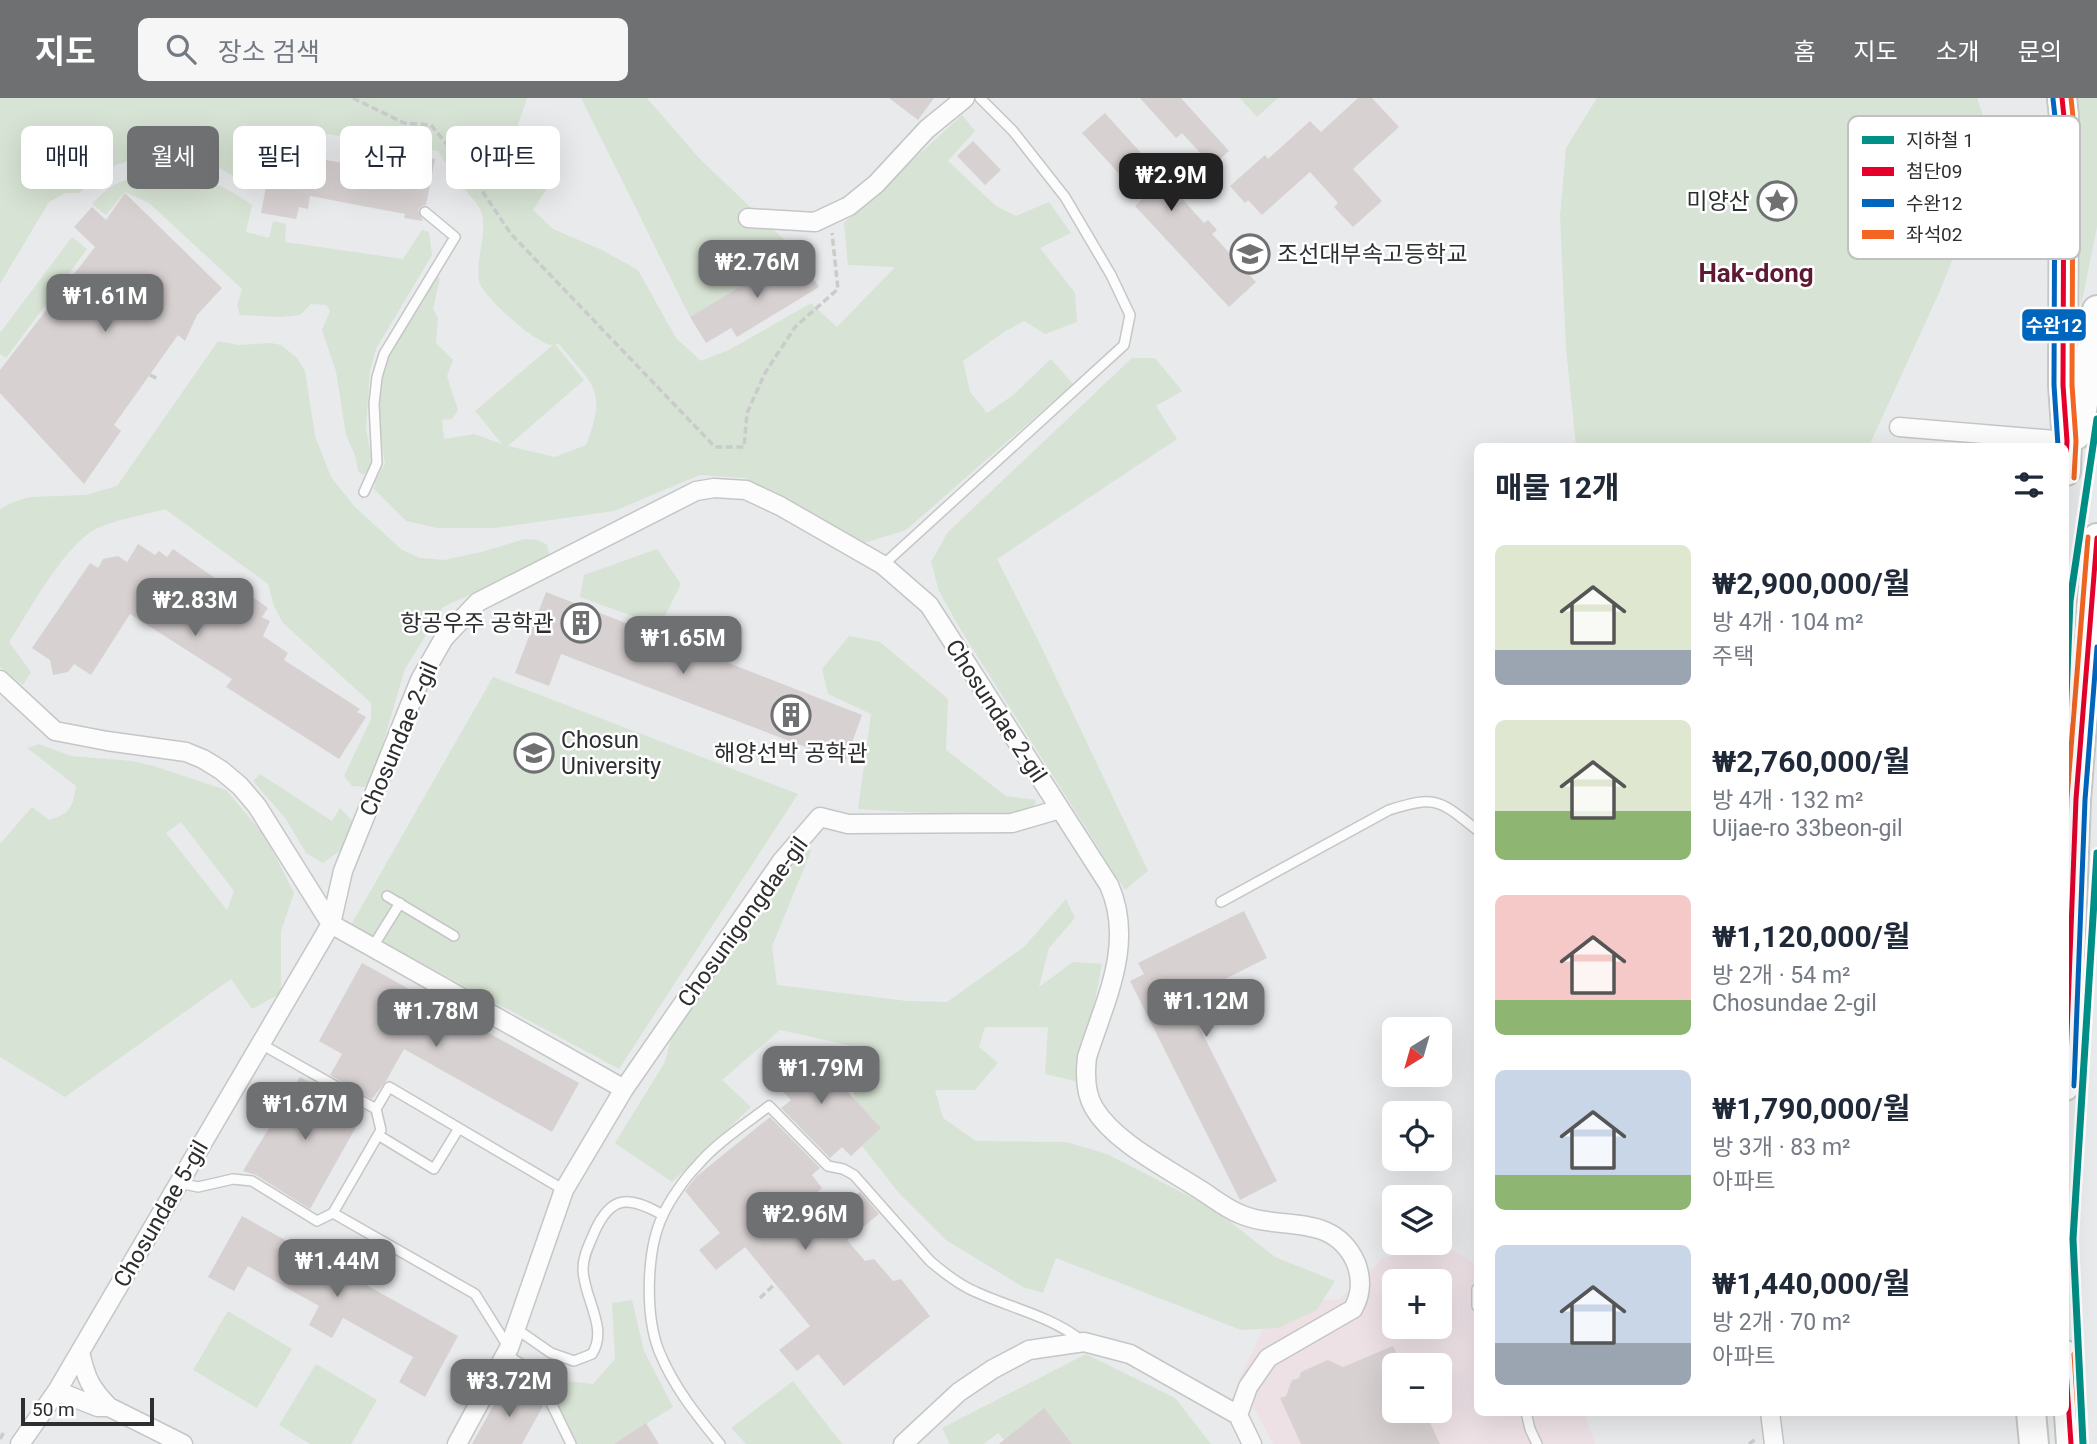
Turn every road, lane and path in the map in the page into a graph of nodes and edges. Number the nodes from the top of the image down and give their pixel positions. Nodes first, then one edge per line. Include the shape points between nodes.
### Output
1 (353, 98) edge
2 (965, 98) edge
3 (980, 98) edge
4 (2062, 98) edge
5 (2064, 116) edge
6 (425, 212) dead end
7 (830, 217) junction
8 (748, 218) dead end
9 (2063, 259) edge
10 (2097, 310) edge
11 (150, 375) dead end
12 (158, 379) dead end
13 (1899, 427) dead end
14 (2067, 441) joint
15 (2069, 460) edge
16 (364, 492) dead end
17 (2097, 538) edge
18 (883, 565) junction
19 (0, 680) edge
20 (2069, 742) edge
21 (2081, 742) junction
22 (1060, 809) junction
23 (1474, 828) edge
24 (387, 896) dead end
25 (1221, 902) dead end
26 (400, 903) junction
27 (331, 925) junction
28 (454, 936) dead end
29 (372, 948) junction
30 (2069, 982) edge
31 (261, 1044) junction
32 (624, 1089) junction
33 (376, 1109) junction
34 (459, 1128) junction
35 (378, 1135) junction
36 (179, 1183) junction
37 (564, 1190) junction
38 (333, 1213) junction
39 (663, 1215) junction
40 (775, 1284) dead end
41 (760, 1298) dead end
42 (515, 1328) junction
43 (1084, 1342) junction
44 (507, 1351) junction
45 (80, 1352) junction
46 (57, 1391) junction
47 (109, 1407) junction
48 (1238, 1415) junction
49 (2069, 1415) edge
50 (1527, 1416) edge
51 (1770, 1416) edge
52 (2031, 1416) edge
53 (5, 1430) dead end
54 (0, 1439) edge
55 (20, 1444) edge
56 (183, 1444) edge
57 (457, 1444) edge
58 (571, 1444) edge
59 (720, 1444) edge
60 (903, 1444) edge
61 (1252, 1444) edge
62 (1537, 1444) edge
63 (1774, 1444) edge
64 (2034, 1444) edge
65 (2071, 1444) edge

1 - 7 path via 404,123 431,125 511,234 715,447 744,447 747,413 765,373 795,327 838,289
2 - 7 street via 866,193
3 - 18 lane via 1013,131 1065,197 1111,275 1130,315 1124,345
4 - 5 main road
6 - 16 lane via 455,237 384,354 374,404 377,463
7 - 8 street via 803,223
9 - 14 main road
10 - 15 main road via 2081,417
11 - 12 path
13 - 14 street
17 - 21 main road
18 - 22 street, Chosundae 2-gil via 929,605
18 - 27 street, Chosundae 2-gil via 746,490 704,488 478,602 444,638 420,680 343,871
19 - 27 street via 55,732 186,752 221,770 257,806
20 - 21 main road
21 - 30 main road
22 - 32 street, Chosunigongdae-gil via 1012,823 848,824 820,817 782,862
22 - 48 street, Chosundae 2-gil via 1109,885 1119,912 1117,963 1085,1071 1094,1109 1125,1140 1240,1215 1316,1227 1331,1234 1351,1254 1358,1269 1360,1288 1353,1309 1268,1358 1248,1387
23 - 25 lane via 1443,804 1423,801 1405,805
24 - 26 lane
26 - 28 lane
26 - 29 lane
27 - 29 street
27 - 31 street, Chosundae 5-gil
29 - 32 street
31 - 33 lane
31 - 36 street, Chosundae 5-gil
32 - 37 street, Chosunigongdae-gil
33 - 34 lane via 389,1087
33 - 35 lane
34 - 35 lane via 434,1169
34 - 37 lane
35 - 38 lane
36 - 38 lane via 198,1187 233,1179 252,1181 317,1221
36 - 45 street, Chosundae 5-gil
37 - 42 street, Chosunigongdae-gil
38 - 44 lane via 475,1294
39 - 42 lane via 630,1200 617,1202 597,1226 583,1272 598,1329 592,1354 573,1361 551,1353
39 - 43 lane via 695,1167 769,1106 828,1166 854,1175 942,1272 973,1292 1064,1326
39 - 59 lane via 649,1285 659,1350 689,1407
40 - 41 path
42 - 44 street, Chosunigongdae-gil
43 - 48 street via 1130,1354
43 - 60 street via 1029,1350 993,1369 959,1392
44 - 57 street, Chosunigongdae-gil
44 - 58 lane via 537,1374
45 - 46 street, Chosundae 5-gil
45 - 47 street via 93,1391
46 - 47 street
46 - 55 street, Chosundae 5-gil
47 - 56 street
48 - 61 street
49 - 65 main road
50 - 62 lane
51 - 63 street
52 - 64 main road
53 - 54 path

